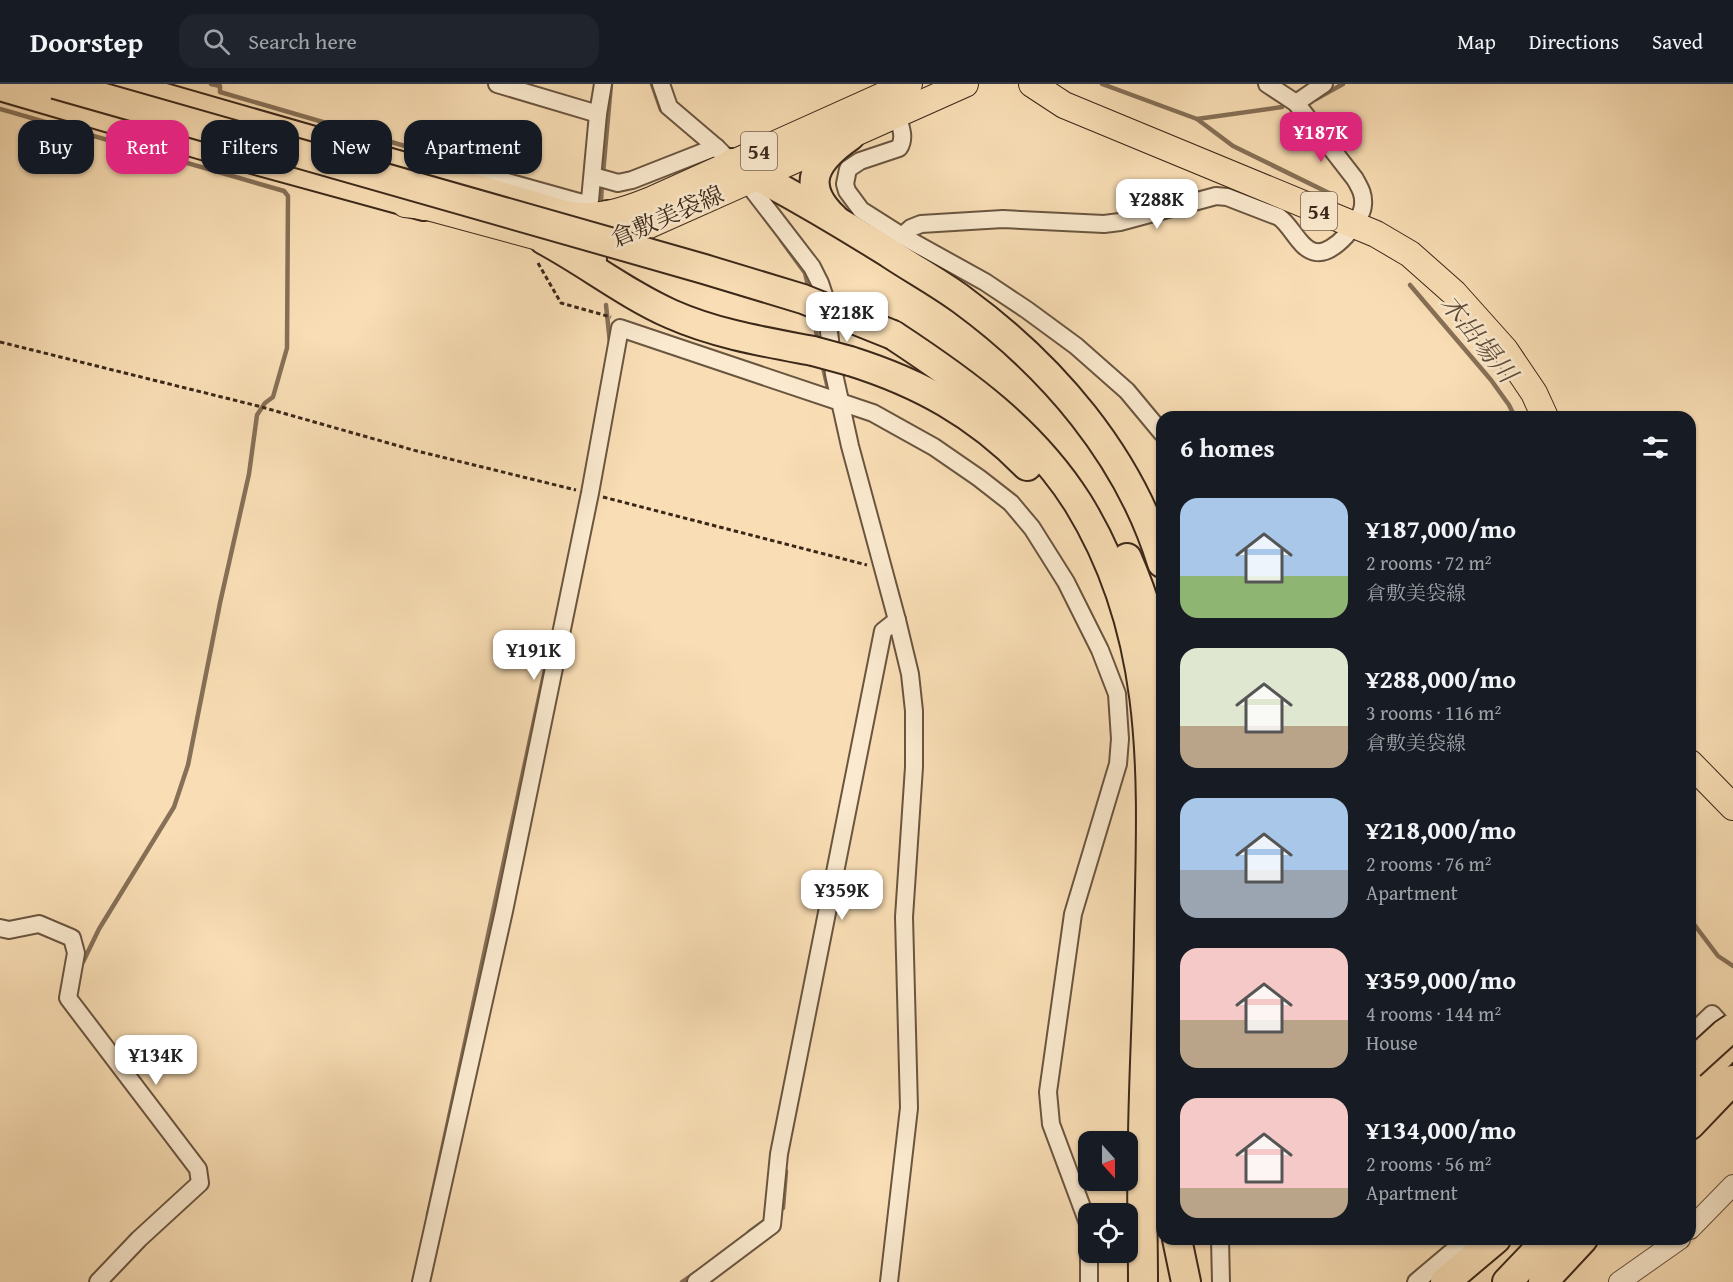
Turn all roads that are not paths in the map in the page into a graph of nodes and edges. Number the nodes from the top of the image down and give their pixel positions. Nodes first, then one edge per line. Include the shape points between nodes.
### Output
1 (55, 84) edge
2 (116, 84) edge
3 (162, 84) edge
4 (497, 84) edge
5 (603, 84) edge
6 (661, 84) edge
7 (909, 84) edge
8 (965, 84) edge
9 (1032, 84) edge
10 (1267, 84) edge
11 (1324, 84) edge
12 (0, 86) edge
13 (0, 100) edge
14 (1296, 103) junction
15 (598, 114) junction
16 (897, 114) junction
17 (311, 126) edge
18 (850, 136) junction
19 (392, 149) edge
20 (392, 154) edge
21 (739, 167) junction
22 (432, 175) junction
23 (599, 178) junction
24 (424, 206) junction
25 (608, 215) junction
26 (835, 219) junction
27 (1353, 224) junction
28 (902, 236) junction
29 (589, 245) junction
30 (540, 249) junction
31 (603, 276) junction
32 (893, 335) junction
33 (834, 398) junction
34 (1542, 411) edge
35 (1156, 426) edge
36 (1156, 546) edge
37 (1123, 602) junction
38 (897, 620) junction
39 (1156, 642) edge
40 (1696, 769) edge
41 (1733, 807) edge
42 (0, 928) edge
43 (1733, 1028) edge
44 (1696, 1029) edge
45 (1733, 1039) edge
46 (1696, 1060) edge
47 (1696, 1080) edge
48 (1733, 1080) edge
49 (1696, 1119) edge
50 (1142, 1136) junction
51 (1733, 1185) edge
52 (1080, 1203) edge
53 (1132, 1203) edge
54 (1696, 1222) edge
55 (1160, 1245) edge
56 (1178, 1245) edge
57 (1220, 1245) edge
58 (1460, 1245) edge
59 (1489, 1245) edge
60 (1542, 1245) edge
61 (1578, 1245) edge
62 (1671, 1245) edge
63 (1089, 1263) edge
64 (1125, 1263) edge
65 (98, 1282) edge
66 (421, 1282) edge
67 (696, 1282) edge
68 (889, 1282) edge
69 (1089, 1282) edge
70 (1124, 1282) edge
71 (1143, 1282) edge
72 (1159, 1282) edge
73 (1186, 1282) edge
74 (1221, 1282) edge
75 (1416, 1282) edge
76 (1445, 1282) edge
77 (1507, 1282) edge
78 (1544, 1282) edge
79 (1619, 1282) edge

1 - 32 highway, bridge via 704,269 803,299
2 - 22 highway, 54
3 - 17 main road, 倉敷美袋線
4 - 15 street
5 - 15 street
6 - 21 street via 669,107
7 - 21 main road, 倉敷美袋線 / 54
8 - 16 main road, 倉敷美袋線 / 54
9 - 27 main road, 54 via 1081,112
10 - 14 street
11 - 14 street
12 - 24 highway, 54
13 - 24 main road, 倉敷美袋線 via 346,200
14 - 27 street via 1362,192 1363,208
15 - 23 street
16 - 18 main road, 倉敷美袋線 / 54
16 - 28 street via 903,135 899,148 854,164 848,169 845,184 861,210
18 - 21 main road, 倉敷美袋線 / 54
18 - 26 highway via 825,155 815,172 815,193
19 - 23 street via 582,203 590,200
20 - 22 main road, 倉敷美袋線
21 - 23 street via 618,183
21 - 25 main road, 倉敷美袋線 / 54
21 - 26 highway
21 - 29 main road, 倉敷美袋線 / 54 via 629,234
21 - 33 street via 820,283 825,298
22 - 25 main road, 倉敷美袋線 / 54 via 565,214
24 - 30 main road, 倉敷美袋線 / 54
25 - 29 highway via 594,230
26 - 36 highway via 961,299 1060,387 1110,452
27 - 28 street via 1333,249 1316,252 1302,244 1279,217 1216,196 1120,222 1003,219 921,224
27 - 34 main road, 54 via 1410,254 1446,285 1504,350
28 - 35 street via 985,282 1068,340 1126,390
29 - 30 main road, 倉敷美袋線 / 54 via 564,244
29 - 31 highway via 594,264
30 - 31 highway
31 - 37 highway, bridge via 650,304 694,323 891,374 977,422 1003,442 1066,511
32 - 37 highway via 970,388 1039,451 1092,528
32 - 39 highway via 946,358 978,378 1030,421 1072,467 1107,519 1134,575
33 - 38 street
33 - 52 street via 873,413 934,447 1011,503 1066,582 1117,694 1118,764 1073,914 1048,1092 1051,1124
33 - 66 street via 620,328 504,911
37 - 50 highway via 1140,662 1150,764 1148,1009
38 - 67 street via 883,631 779,1154 772,1225
38 - 68 street via 911,684 914,767 904,917 909,1108
40 - 41 main road
42 - 65 street via 39,924 72,938 76,953 68,998 198,1169 200,1183
43 - 46 highway, bridge
44 - 45 street via 1712,1014
45 - 47 highway
48 - 49 highway
50 - 53 highway
50 - 71 highway
51 - 54 street
55 - 72 highway
56 - 73 highway
57 - 74 street
58 - 75 street
59 - 76 highway
60 - 77 highway
61 - 78 highway
62 - 79 street
63 - 69 street
64 - 70 highway

